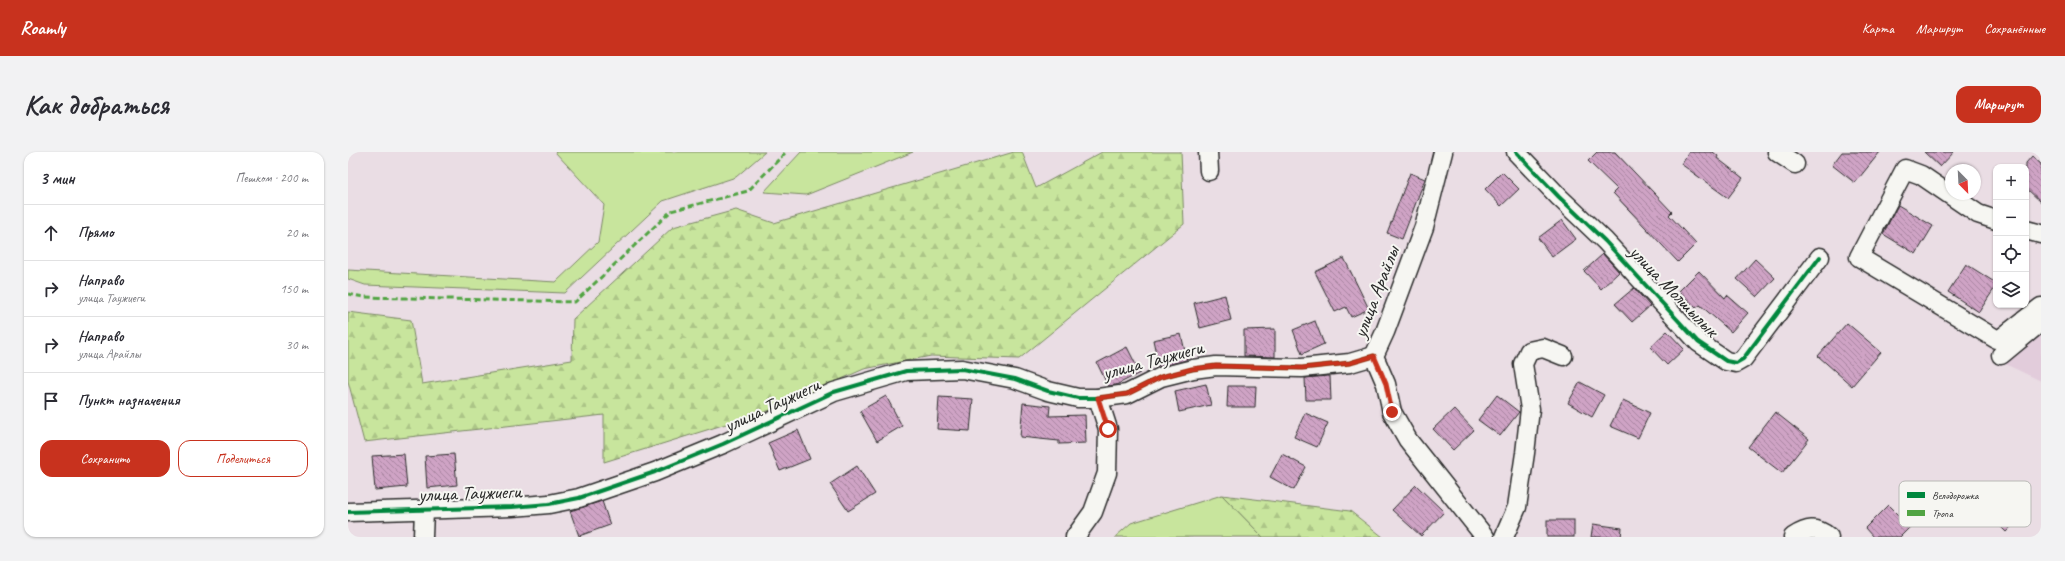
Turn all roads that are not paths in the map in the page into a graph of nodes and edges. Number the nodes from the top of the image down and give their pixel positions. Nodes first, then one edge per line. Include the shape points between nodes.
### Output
1 (1208, 152) edge
2 (1443, 152) edge
3 (1516, 152) edge
4 (1778, 152) edge
5 (1795, 164) dead end
6 (1209, 171) dead end
7 (1993, 219) edge
8 (2029, 231) edge
9 (2041, 234) edge
10 (1820, 257) dead end
11 (2041, 307) edge
12 (2041, 322) edge
13 (1374, 356) junction
14 (1563, 356) dead end
15 (2001, 356) dead end
16 (1098, 398) junction
17 (424, 510) junction
18 (348, 512) edge
19 (423, 537) edge
20 (1075, 537) edge
21 (1485, 537) edge
22 (1504, 537) edge
23 (1793, 537) edge
24 (1829, 537) edge

1 - 6 street
2 - 13 street, улица Арайлы via 1424,227
3 - 10 street, улица Молшылык via 1605,241 1698,342 1726,361 1736,363 1743,359
4 - 5 street
7 - 11 street via 1978,214 1921,174 1905,170 1859,257 1996,339 2000,339
8 - 9 street
12 - 15 street
13 - 16 street, улица Таужиеги via 1350,363 1302,368 1216,366 1192,369 1161,377 1127,394
13 - 21 street, улица Арайлы via 1386,384 1392,412 1408,440
14 - 22 street via 1543,348 1529,351 1522,364 1530,409 1517,507
16 - 17 street, улица Таужиеги via 1071,396 1015,379 962,369 906,371 834,392 723,444 655,472 579,498 549,504
16 - 20 street via 1108,429 1107,473 1093,512
17 - 18 street, улица Таужиеги
17 - 19 street
23 - 24 street via 1805,530 1821,530

